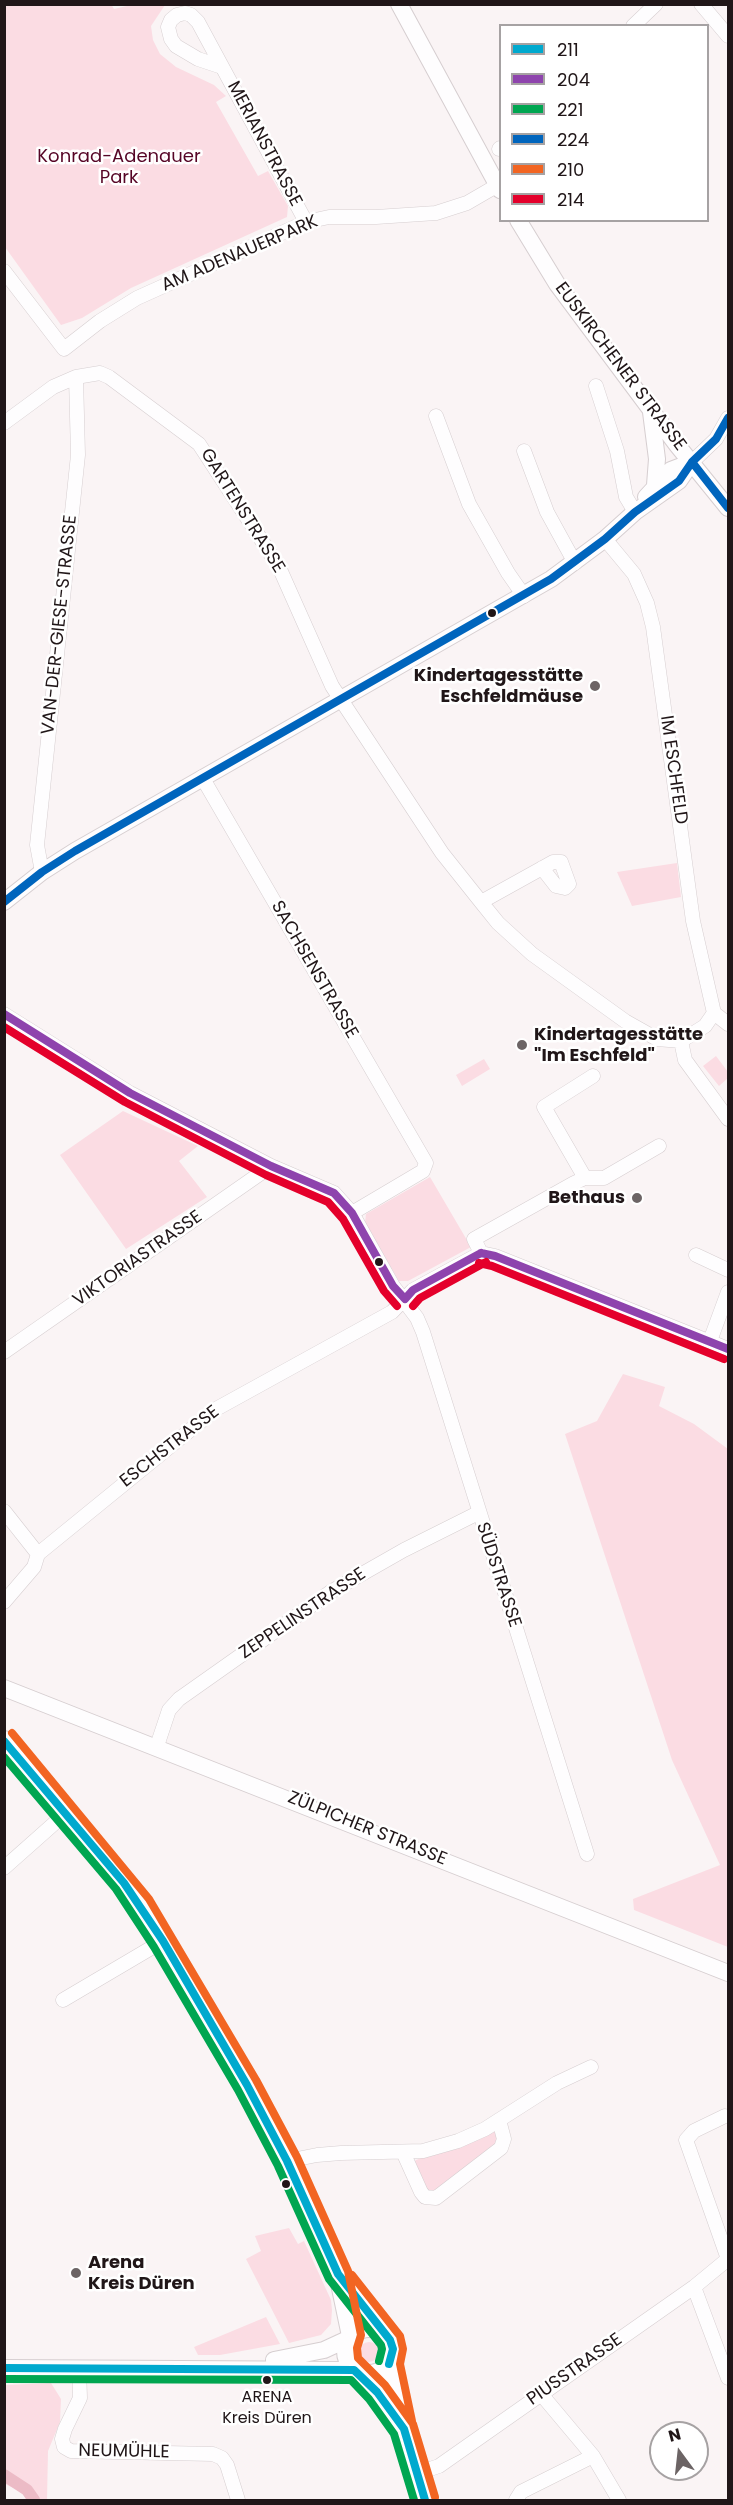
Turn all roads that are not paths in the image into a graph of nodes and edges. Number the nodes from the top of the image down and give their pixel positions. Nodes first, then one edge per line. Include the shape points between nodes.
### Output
1 (399, 4) edge
2 (656, 4) edge
3 (701, 4) edge
4 (635, 24) edge
5 (729, 36) edge
6 (222, 68) dead end
7 (499, 187) edge
8 (306, 222) junction
9 (519, 222) edge
10 (4, 271) edge
11 (83, 375) junction
12 (596, 386) dead end
13 (650, 408) junction
14 (436, 416) dead end
15 (4, 423) edge
16 (727, 423) edge
17 (524, 451) dead end
18 (692, 462) junction
19 (655, 485) junction
20 (729, 508) edge
21 (635, 512) junction
22 (605, 539) junction
23 (575, 563) junction
24 (524, 596) junction
25 (341, 698) junction
26 (202, 777) junction
27 (542, 868) dead end
28 (42, 872) junction
29 (4, 902) edge
30 (481, 902) junction
31 (714, 1013) junction
32 (4, 1014) edge
33 (729, 1024) edge
34 (681, 1041) junction
35 (593, 1076) dead end
36 (729, 1119) edge
37 (659, 1146) dead end
38 (271, 1166) junction
39 (585, 1178) junction
40 (352, 1213) junction
41 (481, 1253) junction
42 (696, 1255) dead end
43 (729, 1270) edge
44 (729, 1292) edge
45 (405, 1299) junction
46 (710, 1341) junction
47 (729, 1348) edge
48 (4, 1352) edge
49 (4, 1511) edge
50 (478, 1513) junction
51 (38, 1554) junction
52 (4, 1602) edge
53 (4, 1688) edge
54 (4, 1740) edge
55 (157, 1746) junction
56 (66, 1813) junction
57 (587, 1854) dead end
58 (4, 1868) edge
59 (163, 1941) junction
60 (729, 1974) edge
61 (63, 2000) dead end
62 (591, 2067) dead end
63 (725, 2116) dead end
64 (499, 2120) junction
65 (403, 2152) junction
66 (287, 2161) junction
67 (728, 2259) edge
68 (338, 2274) junction
69 (693, 2287) junction
70 (384, 2333) junction
71 (350, 2337) junction
72 (389, 2364) junction
73 (4, 2368) edge
74 (79, 2368) junction
75 (213, 2369) junction
76 (357, 2372) junction
77 (729, 2378) edge
78 (541, 2394) junction
79 (404, 2429) junction
80 (593, 2456) junction
81 (418, 2474) junction
82 (238, 2500) edge
83 (424, 2500) edge
84 (516, 2500) edge
85 (619, 2500) edge

1 - 7 street
2 - 4 street
3 - 5 street
6 - 8 street, MERIANSTRASSE
7 - 8 street, AM ADENAUERPARK via 436,213 329,217
8 - 10 street, AM ADENAUERPARK via 137,298 64,349
9 - 13 street, EUSKIRCHENER STRASSE via 557,284
11 - 15 street via 43,393
11 - 25 street, GARTENSTRASSE via 100,373 109,377 192,437 205,451 279,567 332,686
11 - 28 street, VAN-DER-GIESE-STRASSE via 37,845
12 - 21 street via 617,451 626,497
13 - 18 street, EUSKIRCHENER STRASSE
13 - 19 street via 657,459
14 - 24 street via 469,504
16 - 18 street
17 - 23 street via 547,512
18 - 19 street via 671,470
18 - 20 street, EUSKIRCHENER STRASSE
18 - 21 street via 679,481
19 - 21 street
21 - 22 street
22 - 23 street
22 - 31 street, IM ESCHFELD via 634,574 653,627 693,921
23 - 24 street
24 - 25 street
25 - 26 street
25 - 30 street via 442,853
26 - 28 street
26 - 40 street, SACHSENSTRASSE via 426,1163 423,1172
27 - 30 street
28 - 29 street
30 - 34 street via 532,954 625,1021 657,1039
31 - 33 street
31 - 34 street via 705,1026
32 - 38 street, SÜDSTRASSE via 106,1079
34 - 36 street via 685,1060
35 - 39 street via 544,1107
37 - 39 street via 604,1178
38 - 40 street, SÜDSTRASSE via 334,1193
38 - 48 street, VIKTORIASTRASSE
39 - 41 street via 474,1239
40 - 45 street, SÜDSTRASSE via 393,1286
41 - 45 street, ESCHSTRASSE via 413,1290
41 - 46 street
42 - 43 street
44 - 46 street
45 - 50 street, SÜDSTRASSE via 423,1332
45 - 51 street, ESCHSTRASSE via 392,1312 208,1414
46 - 47 street
49 - 51 street
50 - 55 street, ZEPPELINSTRASSE via 332,1591 179,1699 169,1710
50 - 57 street, SÜDSTRASSE
51 - 52 street via 34,1567
53 - 55 street, ZÜLPICHER STRASSE
54 - 56 main road
55 - 60 street, ZÜLPICHER STRASSE
56 - 58 street
56 - 59 main road via 124,1883
59 - 61 street
59 - 66 main road via 248,2085
62 - 64 street via 539,2093
63 - 67 street, PIUSSTRASSE via 694,2131 686,2140
64 - 65 street via 458,2142
64 - 65 street via 504,2139 501,2148 436,2198 421,2192
65 - 66 street via 325,2154
66 - 68 main road
67 - 69 street, PIUSSTRASSE
68 - 70 main road
68 - 71 main road
69 - 77 street
69 - 78 street, PIUSSTRASSE
70 - 71 main road via 367,2328
70 - 72 main road via 393,2349
71 - 75 street via 307,2355
71 - 76 main road via 345,2355
72 - 76 main road via 371,2375
72 - 79 main road
73 - 74 street
74 - 75 street
74 - 82 street, NEUMÜHLE via 80,2398 65,2429 64,2447 71,2451 213,2454 227,2464
75 - 76 street
76 - 79 main road
78 - 80 street
78 - 81 street, PIUSSTRASSE via 439,2466
79 - 81 main road
80 - 84 street via 520,2492
80 - 85 street
81 - 83 main road

